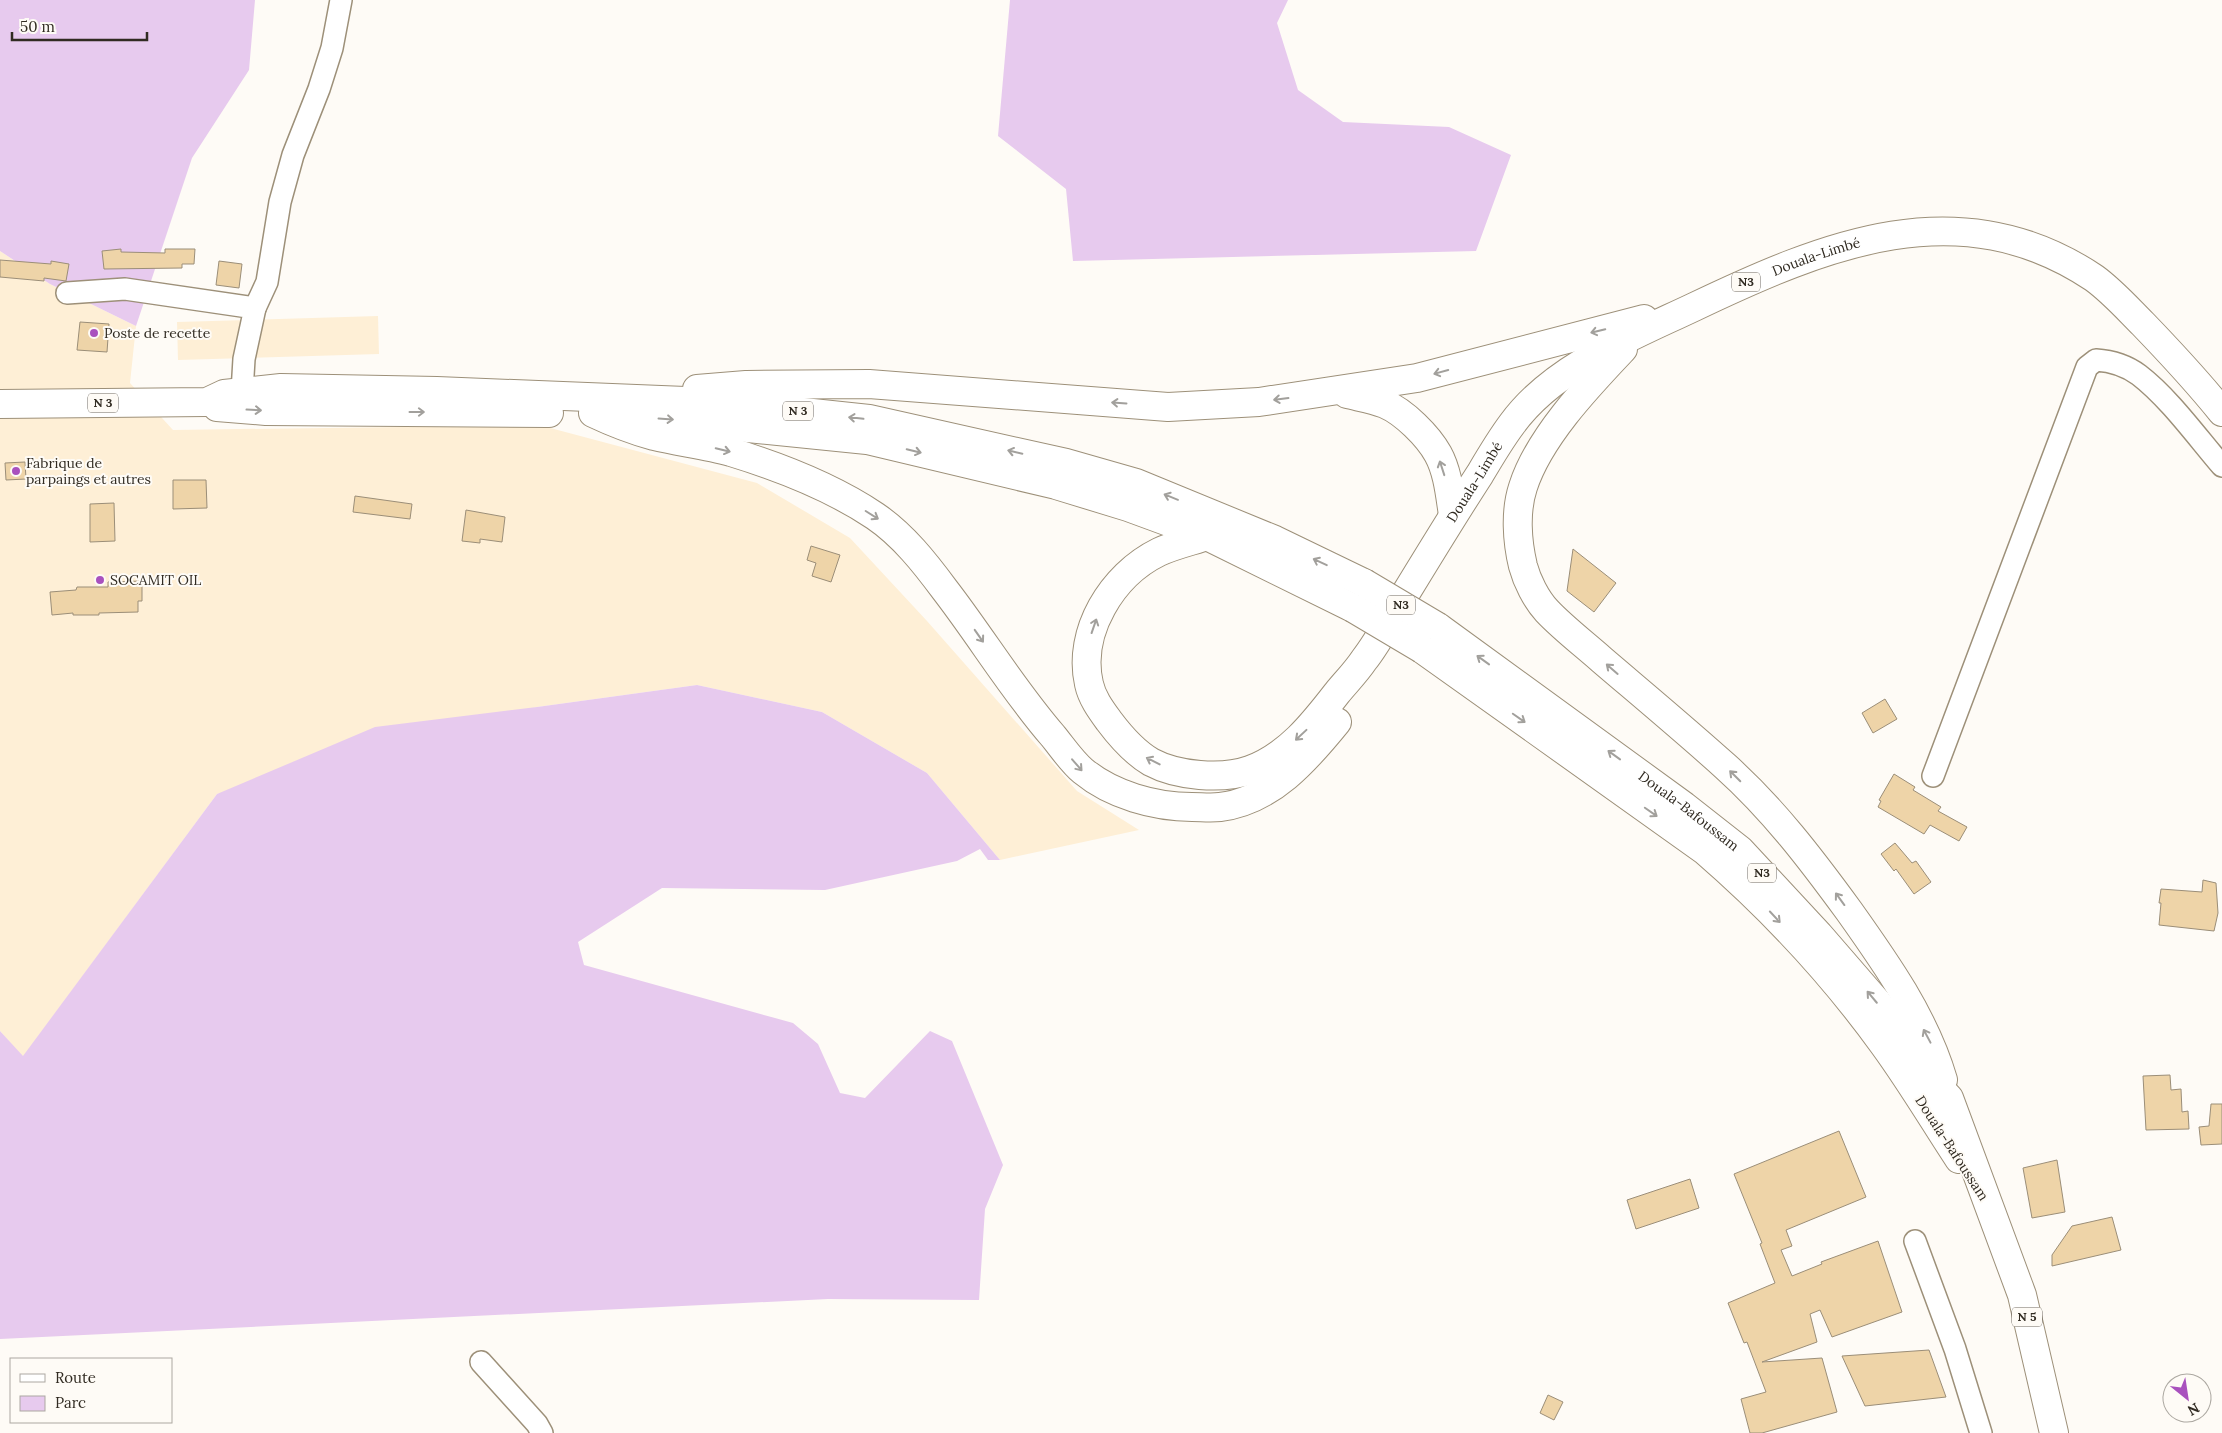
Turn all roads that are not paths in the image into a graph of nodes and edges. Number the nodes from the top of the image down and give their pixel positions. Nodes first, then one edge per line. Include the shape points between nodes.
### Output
1 (341, 0) edge
2 (67, 293) dead end
3 (1696, 306) junction
4 (255, 308) junction
5 (1636, 335) junction
6 (1338, 391) junction
7 (242, 392) junction
8 (207, 402) junction
9 (0, 404) edge
10 (596, 405) junction
11 (2222, 412) edge
12 (2222, 466) edge
13 (1453, 515) junction
14 (1207, 536) junction
15 (1364, 583) joint
16 (1353, 608) joint
17 (1366, 658) junction
18 (1933, 776) dead end
19 (1949, 1098) junction
20 (1989, 1205) junction
21 (1915, 1241) dead end
22 (481, 1362) dead end
23 (542, 1433) edge
24 (1980, 1433) edge
25 (2054, 1433) edge

1 - 4 street via 332,48 280,202 266,282
2 - 4 street via 125,289
3 - 5 highway, Douala-Limbé / N3
3 -> 6 highway via 1417,378
3 - 11 highway, Douala-Limbé / N3 via 1798,261 1872,238 1913,231 1956,230 2009,240 2056,257 2095,279 2158,340
4 - 7 street via 244,359
5 - 13 highway, Douala-Limbé / N3 via 1564,375 1532,403 1514,421
19 -> 5 highway via 1935,1052 1909,1003 1882,957 1804,849 1726,768 1546,610 1536,596 1524,567 1518,519 1523,488 1552,432
6 -> 10 highway via 1259,402 1168,407 869,384 746,384
13 -> 6 highway via 1438,455 1417,428 1385,404
7 - 8 highway, N 3 via 224,394
7 - 10 highway, N 3 via 281,388
8 - 9 highway, N 3
8 -> 10 highway, N 3 via 221,408 266,410
10 -> 14 highway, N 3 via 674,420 867,440 1056,484 1128,506
15 -> 10 highway, N 3 via 1275,540 1136,483 1066,463 869,419 710,402
10 -> 17 highway via 620,426 731,452 816,483 876,517 920,556 1030,710 1083,771 1108,787 1141,801 1179,807 1221,807 1267,790 1309,756 1339,720
12 - 18 street via 2174,409 2139,374 2111,361 2096,360 2087,367
13 - 17 highway, Douala-Limbé / N3
14 - 16 highway, N 3
17 -> 14 highway via 1302,736 1275,758 1248,771 1216,776 1182,772 1152,762 1123,740 1090,688 1086,663 1095,620 1117,585 1138,566 1159,552
19 -> 15 highway, Douala-Bafoussam / N3, bridge via 1932,1080 1871,995 1814,928 1740,850 1438,627
16 -> 20 highway, Douala-Bafoussam / N3, bridge via 1422,649 1704,850 1738,879 1863,1017
19 - 20 highway, Douala-Bafoussam / N3
20 - 25 highway, N 5 via 2022,1295
21 - 24 street via 1955,1349
22 - 23 street

